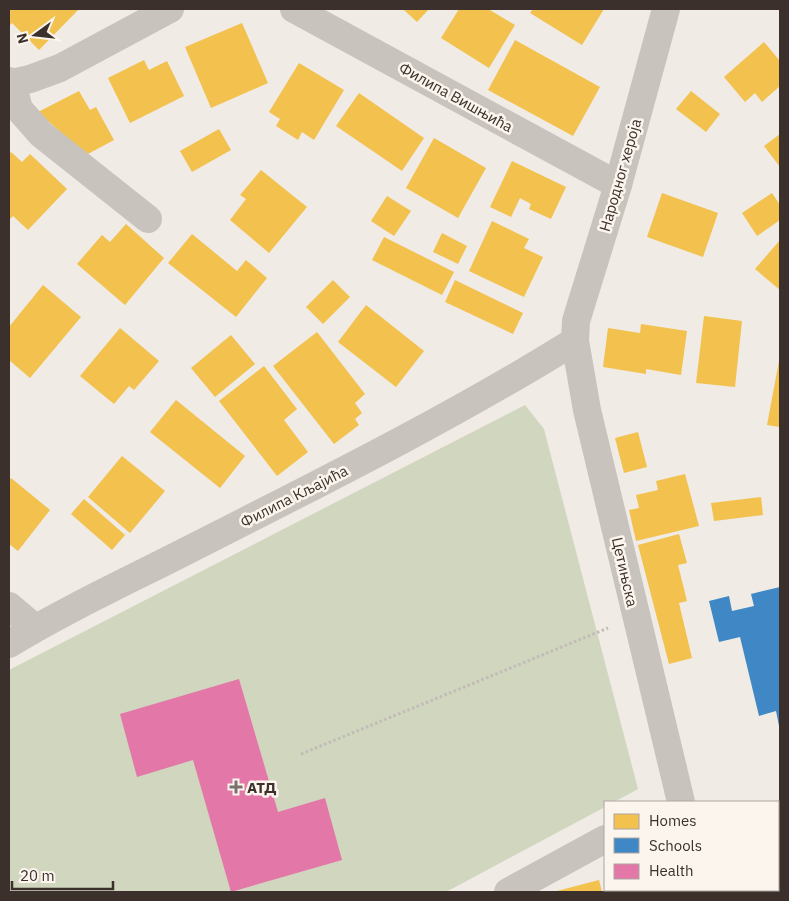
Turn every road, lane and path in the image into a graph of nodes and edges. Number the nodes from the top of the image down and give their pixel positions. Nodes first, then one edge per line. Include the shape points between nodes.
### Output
1 (170, 9) edge
2 (294, 9) edge
3 (666, 9) edge
4 (10, 82) edge
5 (618, 185) junction
6 (148, 219) dead end
7 (574, 341) junction
8 (9, 606) edge
9 (636, 616) junction
10 (35, 628) junction
11 (9, 644) edge
12 (301, 754) dead end
13 (678, 801) edge
14 (604, 840) edge
15 (508, 892) edge

1 - 4 street via 60,68 30,79
2 - 5 street, Филипа Вишњића
3 - 5 street, Народног хероја
4 - 6 street via 19,108 41,134
5 - 7 street, Народног хероја via 576,321
7 - 9 street, Цетињска
7 - 10 street, Филипа Кљајића via 355,465
8 - 10 street
9 - 12 path
9 - 13 street, Цетињска
10 - 11 street, Филипа Кљајића
14 - 15 street

